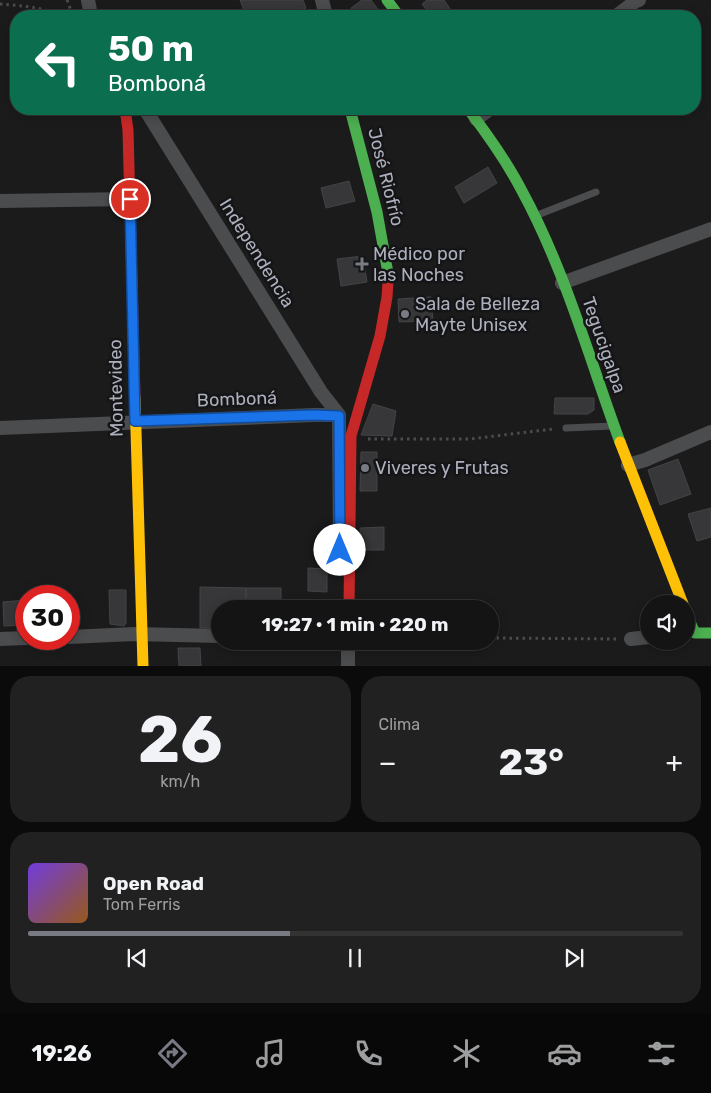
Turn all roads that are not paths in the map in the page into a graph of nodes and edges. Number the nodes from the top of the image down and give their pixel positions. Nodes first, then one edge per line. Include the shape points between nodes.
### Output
1 (640, 0) edge
2 (625, 10) edge
3 (126, 115) edge
4 (149, 115) edge
5 (352, 115) edge
6 (473, 115) edge
7 (596, 192) dead end
8 (130, 199) junction
9 (0, 201) edge
10 (534, 216) junction
11 (711, 229) edge
12 (562, 282) junction
13 (339, 416) junction
14 (135, 421) junction
15 (614, 426) junction
16 (0, 428) edge
17 (566, 428) dead end
18 (711, 432) edge
19 (628, 465) junction
20 (350, 570) junction
21 (679, 595) edge
22 (348, 600) edge
23 (711, 633) edge
24 (695, 634) edge
25 (143, 635) junction
26 (211, 636) edge
27 (80, 637) edge
28 (15, 638) edge
29 (640, 638) edge
30 (0, 639) edge
31 (625, 639) road end
32 (348, 650) edge
33 (143, 666) edge
34 (348, 666) edge

1 - 2 street
3 - 8 street, Montevideo
4 - 13 street, Independencia
5 - 20 street, José Riofrío via 377,212 388,273 380,336 351,436
6 - 10 street, Tegucigalpa via 506,162
7 - 10 lane
8 - 9 street
8 - 14 street, Montevideo
10 - 12 street, Tegucigalpa
11 - 12 street
12 - 15 street, Tegucigalpa
13 - 14 street, Bomboná
13 - 20 street via 340,550
14 - 16 street, Bomboná
14 - 25 street, Montevideo
15 - 17 lane
15 - 19 street, Tegucigalpa
18 - 19 street
19 - 21 street, Tegucigalpa
20 - 22 street, José Riofrío
23 - 24 street
25 - 26 street
25 - 27 street
25 - 33 street, Montevideo
28 - 30 street
29 - 31 street
32 - 34 street

